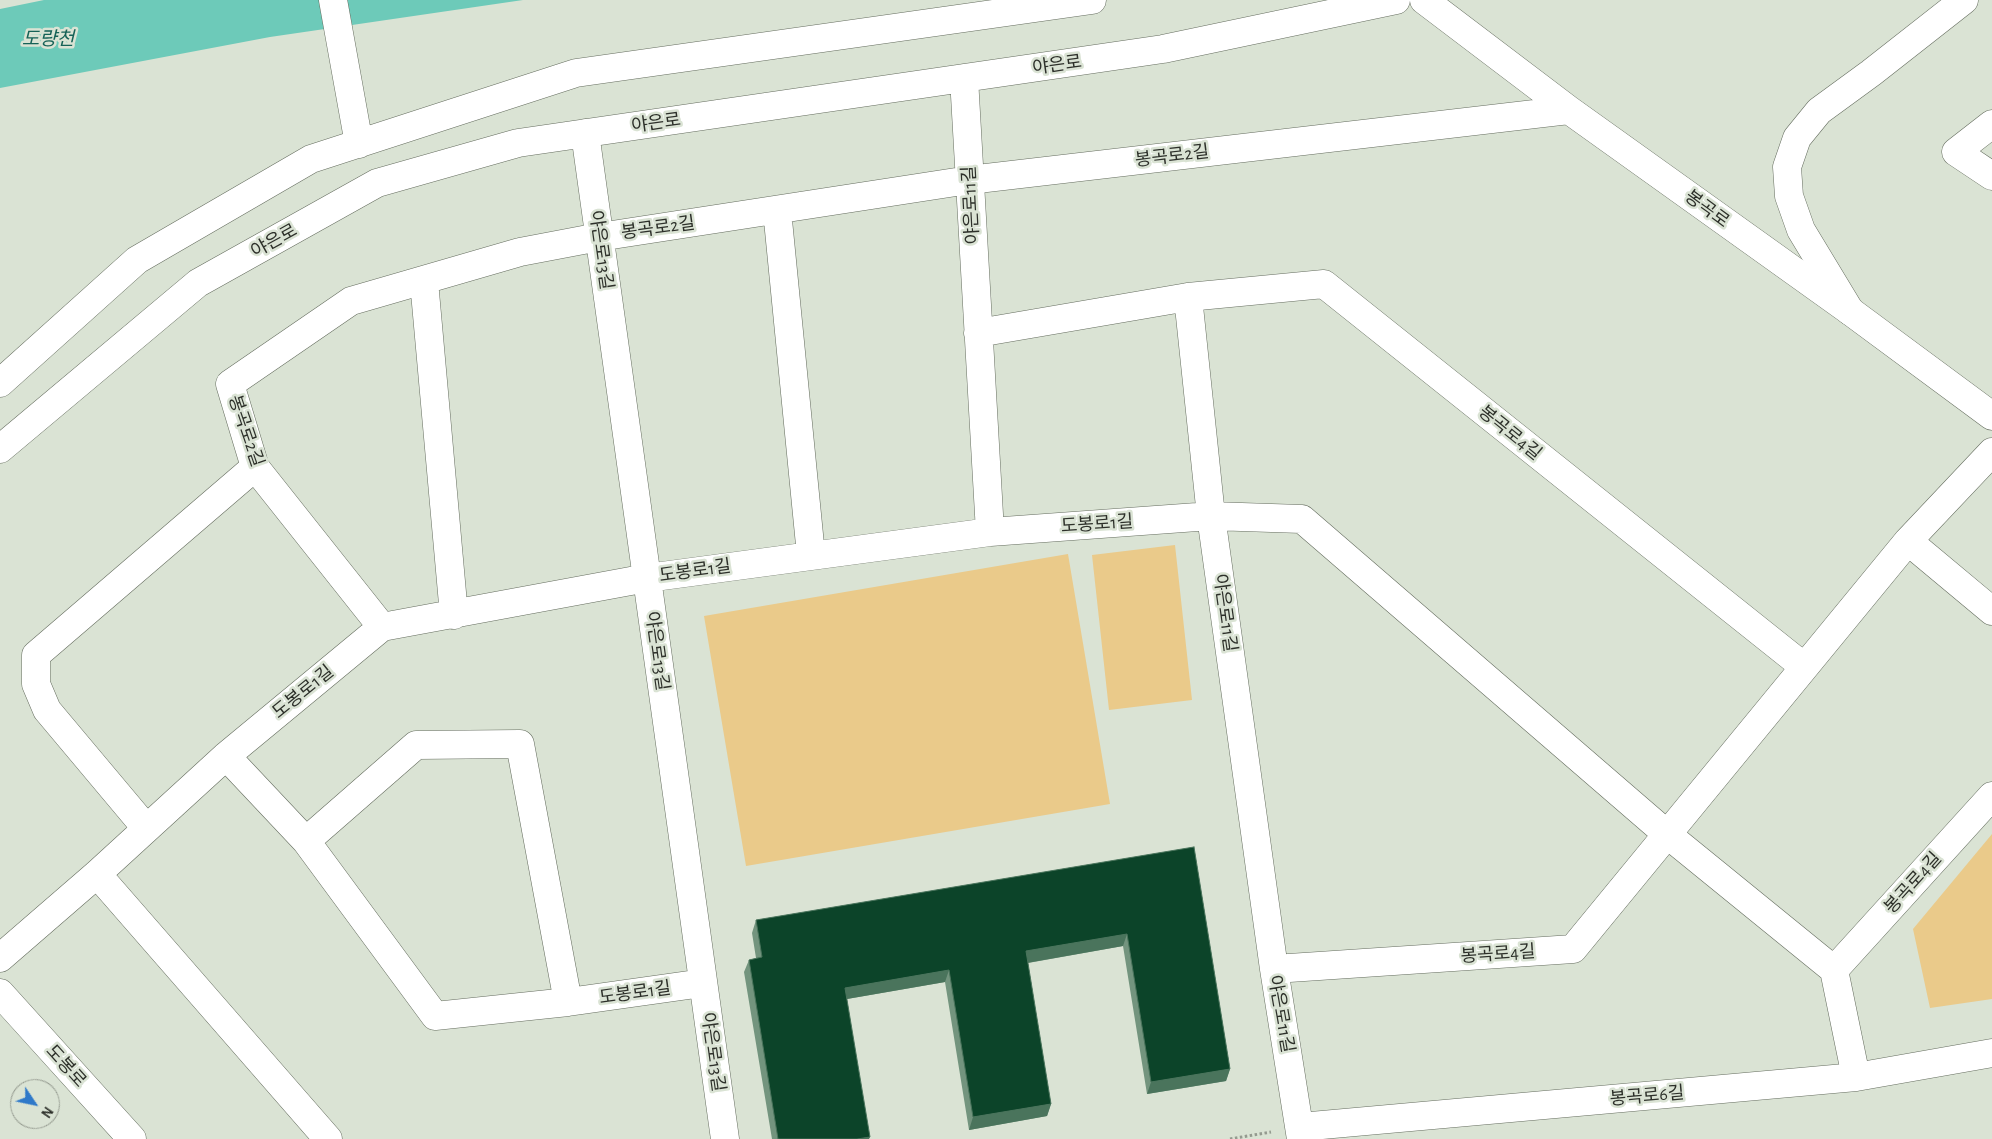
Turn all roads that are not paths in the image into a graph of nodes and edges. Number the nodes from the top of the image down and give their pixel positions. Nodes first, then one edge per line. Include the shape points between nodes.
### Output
1 (333, 0) edge
2 (1092, 0) edge
3 (1396, 0) edge
4 (1424, 0) edge
5 (1964, 0) edge
6 (964, 78) junction
7 (1569, 110) junction
8 (1992, 124) edge
9 (585, 133) junction
10 (359, 144) junction
11 (1992, 176) edge
12 (969, 180) junction
13 (777, 210) junction
14 (599, 236) junction
15 (424, 281) junction
16 (1188, 297) junction
17 (1850, 311) junction
18 (978, 332) junction
19 (0, 383) edge
20 (1992, 416) edge
21 (0, 449) edge
22 (1992, 452) edge
23 (255, 467) junction
24 (1211, 516) junction
25 (990, 532) junction
26 (1908, 541) junction
27 (811, 555) junction
28 (647, 578) junction
29 (1992, 611) edge
30 (454, 615) junction
31 (382, 627) junction
32 (1804, 666) junction
33 (226, 756) junction
34 (1992, 796) edge
35 (146, 828) junction
36 (1668, 835) junction
37 (306, 841) junction
38 (97, 874) junction
39 (0, 958) edge
40 (1274, 969) junction
41 (1834, 970) junction
42 (703, 983) junction
43 (0, 993) edge
44 (568, 1002) junction
45 (1992, 1053) edge
46 (1856, 1076) junction
47 (1304, 1135) edge
48 (132, 1139) edge
49 (328, 1139) edge
50 (725, 1139) edge

1 - 10 street
2 - 10 street via 576,73
3 - 6 street, 야은로 via 1163,49
4 - 7 street, 봉곡로
5 - 17 street via 1819,111 1794,146 1787,167 1789,196 1802,230
6 - 9 street, 야은로
6 - 12 street, 야은로11길
7 - 12 street, 봉곡로2길
7 - 17 street, 봉곡로
8 - 11 street via 1956,152
9 - 14 street, 야은로13길
9 - 21 street, 야은로 via 518,143 377,183 198,283
10 - 19 street via 311,159 136,260
12 - 13 street, 봉곡로2길
12 - 18 street, 야은로11길
13 - 14 street, 봉곡로2길
13 - 27 street
14 - 15 street, 봉곡로2길 via 520,252
14 - 28 street, 야은로13길
15 - 23 street, 봉곡로2길 via 351,301 230,384
15 - 30 street
16 - 18 street
16 - 24 street, 야은로11길
16 - 32 street, 봉곡로4길 via 1324,284
17 - 20 street, 봉곡로
18 - 25 street, 야은로11길
22 - 26 street, 봉곡로4길
23 - 31 street, 봉곡로2길
23 - 35 street via 36,655 36,684 47,710
24 - 25 street, 도봉로1길
24 - 36 street via 1302,519
24 - 40 street, 야은로11길
25 - 27 street, 도봉로1길
26 - 29 street
26 - 32 street, 봉곡로4길
27 - 28 street, 도봉로1길
28 - 30 street, 도봉로1길
28 - 42 street, 야은로13길
30 - 31 street, 도봉로1길
31 - 33 street, 도봉로1길
32 - 36 street, 봉곡로4길
33 - 35 street, 도봉로1길
33 - 37 street, 도봉로1길
34 - 41 street, 봉곡로4길
35 - 38 street, 도봉로1길
36 - 40 street, 봉곡로4길 via 1573,949
36 - 41 street
37 - 44 street, 도봉로1길 via 435,1016
37 - 44 street via 416,745 520,744
38 - 39 street, 도봉로1길
38 - 49 street
40 - 47 street, 야은로11길
41 - 46 street
42 - 44 street, 도봉로1길
42 - 50 street, 야은로13길
43 - 48 street, 도봉로
45 - 46 street, 봉곡로6길
46 - 47 street, 봉곡로6길

